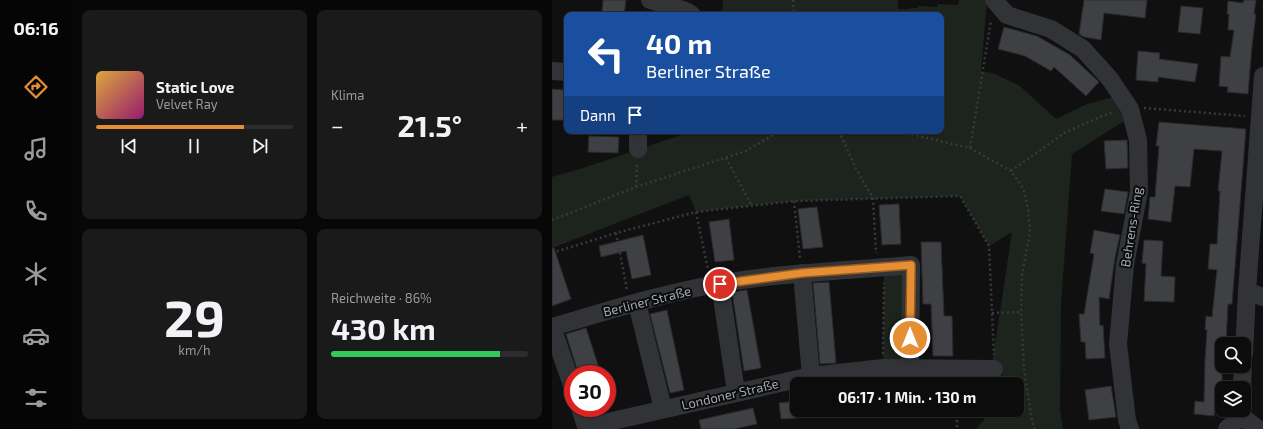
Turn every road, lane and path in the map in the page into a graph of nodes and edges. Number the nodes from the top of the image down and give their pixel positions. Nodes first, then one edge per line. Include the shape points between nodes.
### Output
1 (646, 0) edge
2 (650, 0) edge
3 (793, 0) edge
4 (994, 0) edge
5 (645, 12) edge
6 (688, 12) edge
7 (794, 12) edge
8 (992, 19) dead end
9 (552, 72) edge
10 (564, 72) edge
11 (1263, 76) edge
12 (1262, 111) edge
13 (638, 134) edge
14 (775, 134) edge
15 (840, 134) edge
16 (910, 134) edge
17 (970, 148) junction
18 (638, 149) joint
19 (726, 158) junction
20 (636, 187) junction
21 (873, 198) junction
22 (1259, 200) edge
23 (794, 201) junction
24 (752, 206) junction
25 (696, 212) junction
26 (552, 220) edge
27 (616, 233) junction
28 (552, 253) edge
29 (880, 267) junction
30 (802, 273) junction
31 (715, 285) junction
32 (1255, 294) edge
33 (633, 303) junction
34 (1021, 312) junction
35 (992, 313) junction
36 (552, 327) edge
37 (1247, 337) edge
38 (565, 365) edge
39 (883, 368) junction
40 (910, 368) junction
41 (994, 368) joint
42 (811, 376) junction
43 (736, 392) junction
44 (662, 410) junction
45 (583, 417) edge
46 (957, 417) edge
47 (1238, 417) edge
48 (1245, 417) edge
49 (588, 429) edge
50 (957, 429) edge
51 (1034, 429) edge
52 (1130, 429) edge
53 (1227, 429) edge
54 (1258, 429) edge

1 - 5 street
2 - 6 street
3 - 7 path
4 - 52 street, Behrens-Ring via 1007,14 1051,29 1083,49 1110,79 1130,109 1138,140 1139,191 1125,265 1118,344
8 - 17 path
9 - 10 street
11 - 12 street
12 - 22 street
13 - 18 street
14 - 19 path via 746,151
15 - 21 path
16 - 17 path
17 - 34 path via 1011,171 1023,188 1030,232 1022,274
18 - 20 path
19 - 20 path
19 - 24 path
20 - 26 path
21 - 23 path
21 - 29 path
21 - 35 path via 960,196 990,246
22 - 32 street
23 - 24 path
23 - 30 path
24 - 25 path
25 - 27 path
25 - 31 path
27 - 28 path
27 - 33 path
29 - 30 street, Berliner Straße
29 - 39 path
29 - 40 street, Berliner Straße via 911,265
30 - 31 street, Berliner Straße
30 - 42 street
31 - 33 street, Berliner Straße
31 - 43 street
32 - 37 street
33 - 36 street, Berliner Straße
33 - 44 street
34 - 35 path
34 - 51 path via 1024,369
35 - 41 path
36 - 38 street
39 - 40 street, Londoner Straße
39 - 42 street, Londoner Straße
40 - 41 street, Londoner Straße
42 - 43 street, Londoner Straße
43 - 44 street, Londoner Straße
44 - 49 street, Londoner Straße
45 - 49 street
46 - 50 path
47 - 53 street
48 - 54 street

